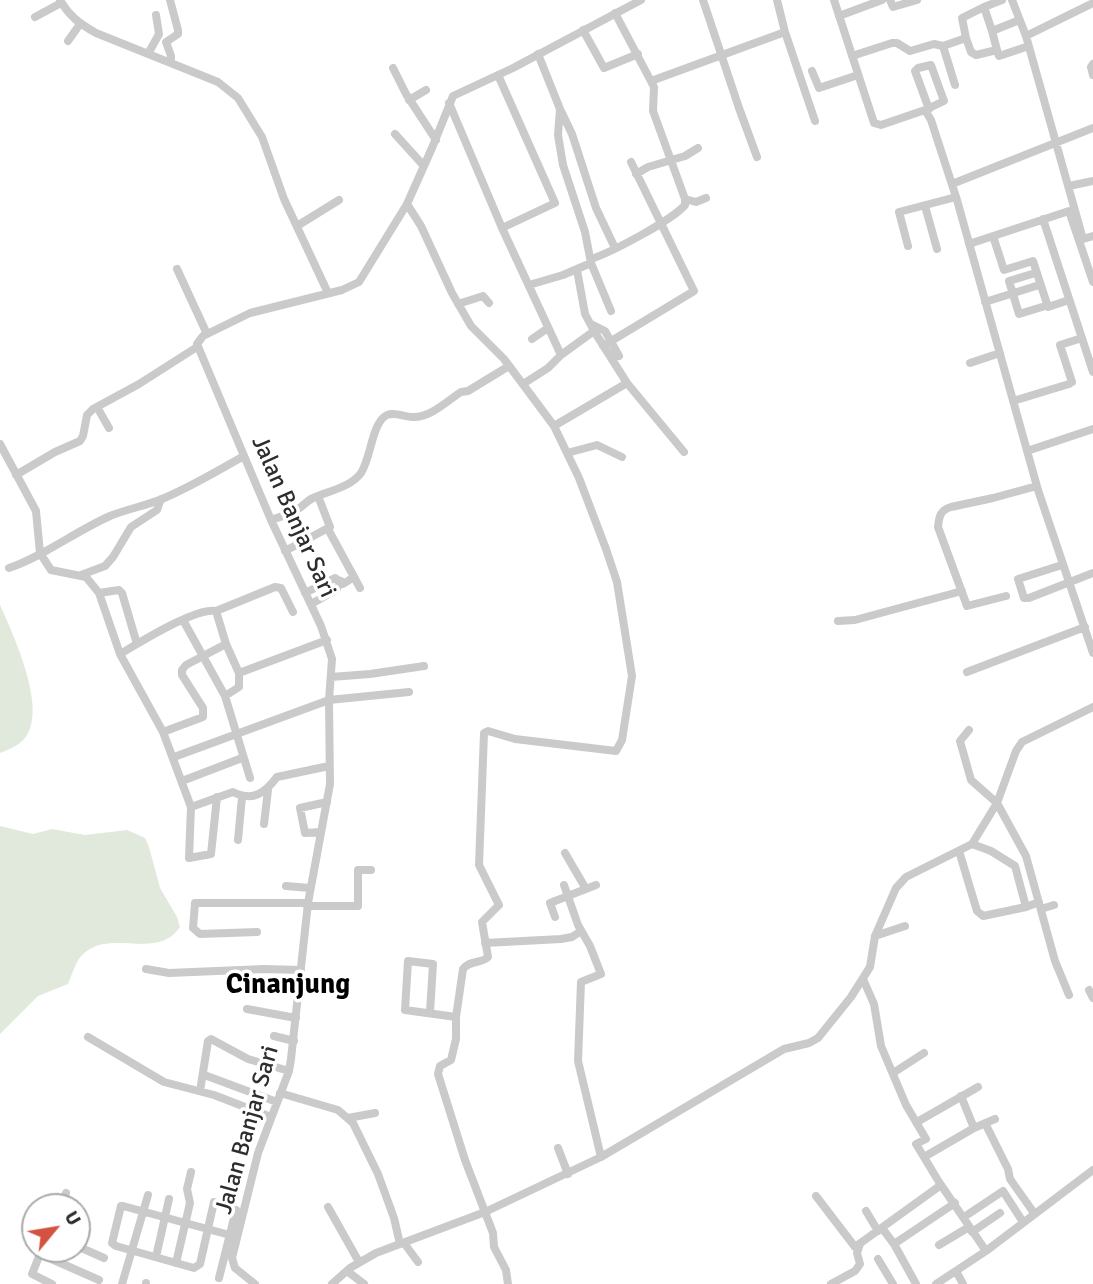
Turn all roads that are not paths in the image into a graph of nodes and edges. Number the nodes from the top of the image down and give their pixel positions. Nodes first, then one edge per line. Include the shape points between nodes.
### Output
1 (170, 0) edge
2 (703, 0) edge
3 (777, 0) edge
4 (834, 0) edge
5 (882, 0) edge
6 (890, 0) edge
7 (917, 0) edge
8 (1002, 0) edge
9 (1012, 0) edge
10 (638, 1) edge
11 (61, 2) edge
12 (1093, 3) edge
13 (984, 7) junction
14 (615, 13) junction
15 (156, 15) dead end
16 (839, 16) junction
17 (35, 17) dead end
18 (1017, 21) dead end
19 (80, 24) junction
20 (583, 30) junction
21 (992, 31) junction
22 (785, 32) junction
23 (1026, 36) junction
24 (965, 38) junction
25 (68, 41) dead end
26 (943, 46) junction
27 (1026, 47) dead end
28 (997, 50) junction
29 (148, 54) junction
30 (538, 54) junction
31 (638, 54) junction
32 (722, 55) junction
33 (852, 56) junction
34 (171, 62) junction
35 (1093, 64) edge
36 (393, 68) dead end
37 (813, 71) dead end
38 (498, 75) junction
39 (858, 75) junction
40 (1093, 75) edge
41 (651, 81) junction
42 (955, 85) dead end
43 (819, 88) junction
44 (426, 90) dead end
45 (806, 94) junction
46 (409, 100) junction
47 (449, 103) junction
48 (560, 109) junction
49 (927, 109) junction
50 (815, 121) dead end
51 (1093, 128) edge
52 (395, 134) dead end
53 (436, 140) junction
54 (1056, 142) junction
55 (698, 148) dead end
56 (757, 157) dead end
57 (671, 160) junction
58 (632, 162) dead end
59 (424, 166) junction
60 (636, 174) junction
61 (1093, 181) edge
62 (952, 184) junction
63 (1069, 186) junction
64 (956, 197) junction
65 (706, 198) dead end
66 (685, 199) junction
67 (339, 200) dead end
68 (407, 204) junction
69 (925, 206) junction
70 (1043, 219) junction
71 (661, 223) junction
72 (297, 226) junction
73 (502, 228) junction
74 (993, 236) junction
75 (1093, 236) edge
76 (1083, 239) junction
77 (969, 244) junction
78 (908, 246) dead end
79 (615, 248) junction
80 (937, 249) dead end
81 (591, 261) junction
82 (1093, 266) edge
83 (177, 269) dead end
84 (577, 270) junction
85 (1032, 274) dead end
86 (1093, 282) edge
87 (528, 285) junction
88 (1037, 286) dead end
89 (328, 293) junction
90 (1013, 293) junction
91 (1069, 300) junction
92 (985, 302) junction
93 (489, 303) dead end
94 (458, 304) junction
95 (1042, 307) dead end
96 (611, 311) dead end
97 (593, 327) junction
98 (548, 328) junction
99 (207, 334) junction
100 (1082, 338) junction
101 (532, 339) dead end
102 (607, 343) junction
103 (197, 347) junction
104 (1000, 353) junction
105 (561, 355) junction
106 (620, 356) dead end
107 (970, 363) dead end
108 (509, 366) junction
109 (1093, 372) edge
110 (627, 383) junction
111 (523, 384) junction
112 (1013, 401) junction
113 (97, 407) junction
114 (554, 426) junction
115 (109, 428) dead end
116 (1093, 429) edge
117 (0, 444) edge
118 (1027, 451) junction
119 (684, 452) dead end
120 (567, 453) junction
121 (244, 456) junction
122 (622, 457) dead end
123 (16, 475) junction
124 (1037, 486) junction
125 (318, 496) junction
126 (161, 499) junction
127 (271, 520) junction
128 (328, 528) junction
129 (285, 551) junction
130 (40, 553) junction
131 (1062, 565) junction
132 (9, 568) dead end
133 (1093, 573) edge
134 (81, 575) junction
135 (354, 577) junction
136 (341, 581) junction
137 (1069, 584) junction
138 (360, 589) dead end
139 (962, 591) junction
140 (99, 593) junction
141 (305, 593) junction
142 (1006, 596) dead end
143 (311, 604) junction
144 (216, 611) junction
145 (293, 612) dead end
146 (183, 620) junction
147 (838, 621) dead end
148 (1085, 627) junction
149 (1090, 635) edge
150 (327, 640) junction
151 (137, 644) junction
152 (226, 644) junction
153 (1093, 653) edge
154 (120, 654) junction
155 (203, 657) junction
156 (424, 666) dead end
157 (967, 672) dead end
158 (239, 673) junction
159 (331, 677) junction
160 (409, 692) dead end
161 (225, 696) junction
162 (329, 700) junction
163 (1093, 707) edge
164 (969, 730) dead end
165 (163, 732) junction
166 (235, 733) junction
167 (174, 757) junction
168 (242, 758) junction
169 (329, 766) junction
170 (250, 778) dead end
171 (182, 781) junction
172 (268, 789) junction
173 (217, 797) junction
174 (242, 797) junction
175 (327, 802) junction
176 (997, 803) junction
177 (191, 807) junction
178 (264, 824) dead end
179 (320, 832) junction
180 (238, 840) dead end
181 (972, 844) junction
182 (959, 850) junction
183 (565, 853) dead end
184 (371, 870) dead end
185 (564, 885) dead end
186 (596, 885) dead end
187 (286, 886) dead end
188 (310, 888) junction
189 (586, 889) junction
190 (569, 896) junction
191 (307, 904) junction
192 (1054, 905) dead end
193 (1040, 906) junction
194 (1026, 907) junction
195 (555, 917) dead end
196 (905, 926) dead end
197 (581, 931) junction
198 (257, 932) dead end
199 (875, 936) junction
200 (485, 943) junction
201 (146, 969) dead end
202 (301, 970) junction
203 (863, 979) junction
204 (1069, 995) dead end
205 (247, 1009) dead end
206 (430, 1012) junction
207 (456, 1017) junction
208 (296, 1018) junction
209 (274, 1036) dead end
210 (88, 1037) dead end
211 (294, 1041) junction
212 (924, 1053) dead end
213 (289, 1071) junction
214 (893, 1073) junction
215 (207, 1076) dead end
216 (978, 1087) dead end
217 (200, 1091) junction
218 (961, 1097) junction
219 (279, 1098) junction
220 (375, 1113) dead end
221 (271, 1118) junction
222 (348, 1118) junction
223 (995, 1119) dead end
224 (917, 1122) junction
225 (985, 1123) junction
226 (974, 1128) junction
227 (558, 1147) dead end
228 (601, 1157) junction
229 (924, 1157) junction
230 (1093, 1170) edge
231 (191, 1172) dead end
232 (568, 1174) junction
233 (942, 1185) junction
234 (148, 1195) dead end
235 (816, 1196) dead end
236 (169, 1199) dead end
237 (214, 1202) dead end
238 (955, 1203) junction
239 (328, 1207) dead end
240 (236, 1210) dead end
241 (866, 1211) dead end
242 (144, 1212) junction
243 (485, 1212) junction
244 (1000, 1213) dead end
245 (1034, 1213) junction
246 (165, 1217) junction
247 (964, 1217) junction
248 (1023, 1222) junction
249 (185, 1223) junction
250 (207, 1229) junction
251 (880, 1229) junction
252 (971, 1230) junction
253 (233, 1236) junction
254 (402, 1243) junction
255 (860, 1244) junction
256 (894, 1244) junction
257 (939, 1245) dead end
258 (132, 1251) junction
259 (986, 1251) junction
260 (91, 1252) edge
261 (156, 1257) junction
262 (104, 1258) dead end
263 (878, 1259) dead end
264 (359, 1262) junction
265 (418, 1262) dead end
266 (36, 1263) edge
267 (65, 1263) edge
268 (176, 1263) junction
269 (347, 1271) junction
270 (956, 1271) junction
271 (219, 1278) dead end
272 (99, 1280) dead end
273 (838, 1283) edge
274 (52, 1284) edge
275 (121, 1284) edge
276 (255, 1284) edge
277 (332, 1284) edge
278 (364, 1284) edge
279 (508, 1284) edge
280 (893, 1284) edge
281 (916, 1284) edge
282 (936, 1284) edge
283 (964, 1284) edge

1 - 34 street via 178,30 166,42
2 - 32 street
3 - 22 street
4 - 16 street
5 - 16 street
6 - 7 street via 892,7
8 - 13 street
9 - 23 street
10 - 14 street
11 - 17 street
11 - 19 street
12 - 23 street via 1075,7
13 - 21 street
13 - 24 street via 962,18
14 - 20 street
14 - 31 street
15 - 29 street via 159,34
16 - 33 street
18 - 21 street
19 - 25 street
19 - 29 street
20 - 30 street
20 - 31 street via 604,68
21 - 28 street
22 - 32 street
22 - 45 street
23 - 54 street
24 - 26 street
24 - 28 street via 974,55
26 - 33 street via 906,51 892,43
26 - 42 street
27 - 28 street via 999,56
29 - 34 street
30 - 38 street
30 - 48 street
31 - 41 street
32 - 41 street
32 - 56 street
33 - 39 street
34 - 72 street via 218,82 238,98 262,137
35 - 40 street
36 - 46 street
37 - 43 street
38 - 47 street via 457,93
38 - 73 street via 555,203
39 - 43 street
39 - 49 street via 877,125
41 - 57 street via 653,111
43 - 45 street
44 - 46 street
45 - 50 street
46 - 53 street
47 - 53 street
47 - 73 street
48 - 79 street
48 - 81 street via 559,150
49 - 49 street via 915,71 927,65 933,67 944,99 941,105
49 - 62 street
51 - 54 street
52 - 59 street
53 - 59 street
54 - 62 street
54 - 63 street
55 - 57 street
57 - 60 street
57 - 66 street
58 - 60 street
59 - 68 street
60 - 71 street
61 - 63 street
62 - 64 street
63 - 76 street
64 - 69 street
64 - 77 street
65 - 66 street via 696,202
66 - 71 street via 679,212
67 - 72 street
68 - 89 street via 364,276 353,286
68 - 94 street
69 - 78 street via 899,212
69 - 80 street
70 - 74 street
70 - 86 street via 1069,211
70 - 91 street
71 - 79 street
71 - 102 street via 694,293
72 - 89 street
73 - 87 street
74 - 77 street
74 - 91 street via 1004,270 1033,261 1048,307
75 - 76 street
76 - 82 street
77 - 92 street
79 - 81 street
81 - 84 street
81 - 96 street
83 - 99 street
84 - 87 street
84 - 97 street via 585,314
85 - 90 street via 1009,281
87 - 98 street
88 - 90 street
89 - 99 street via 250,313
90 - 92 street
90 - 95 street via 1019,314
91 - 100 street
92 - 104 street
93 - 94 street via 483,296
94 - 108 street via 471,326
97 - 102 street
97 - 105 street
98 - 101 street
98 - 105 street
99 - 103 street
100 - 109 street
100 - 112 street via 1060,345 1071,383
102 - 106 street
102 - 110 street
103 - 113 street
103 - 121 street, Jalan Banjar Sari
104 - 107 street
104 - 112 street
105 - 111 street
108 - 111 street
108 - 125 street via 427,415 385,416 362,472
110 - 114 street
110 - 119 street
111 - 114 street
112 - 118 street
113 - 115 street
113 - 123 street via 87,415 80,441
114 - 120 street
116 - 118 street
117 - 123 street
118 - 124 street
120 - 122 street via 595,444
120 - 200 street via 617,582 632,676 622,740 613,752 484,733 479,865 499,905 482,922
121 - 126 street
121 - 127 street, Jalan Banjar Sari
123 - 130 street via 37,515
124 - 131 street
124 - 139 street via 944,509 938,527
125 - 127 street
125 - 128 street
126 - 130 street via 112,515
126 - 134 street via 159,508 131,527 104,566
127 - 129 street, Jalan Banjar Sari
128 - 129 street
128 - 135 street
129 - 141 street, Jalan Banjar Sari
130 - 132 street
130 - 134 street via 53,571
131 - 137 street
131 - 137 street via 1018,579 1023,596
133 - 137 street
134 - 140 street
135 - 136 street
135 - 138 street
136 - 141 street via 335,578
136 - 143 street via 336,590
137 - 148 street
139 - 142 street via 970,607
139 - 147 street
140 - 151 street via 122,593
140 - 154 street
141 - 143 street, Jalan Banjar Sari
143 - 150 street, Jalan Banjar Sari
144 - 145 street via 278,586
144 - 146 street via 205,610
144 - 152 street
146 - 151 street
146 - 155 street
148 - 149 street
148 - 157 street
149 - 153 street
150 - 158 street
150 - 159 street, Jalan Banjar Sari
151 - 154 street
152 - 155 street
152 - 158 street
154 - 165 street
155 - 161 street
155 - 165 street via 186,665 182,673 205,714
156 - 159 street
158 - 161 street via 239,687
159 - 162 street, Jalan Banjar Sari
160 - 162 street
161 - 166 street
162 - 166 street
162 - 169 street, Jalan Banjar Sari
163 - 176 street via 1023,742
164 - 176 street via 960,741 969,775
165 - 167 street
166 - 167 street
166 - 168 street
167 - 171 street
168 - 170 street
168 - 171 street
169 - 172 street via 277,777
169 - 175 street, Jalan Banjar Sari
171 - 177 street
172 - 174 street
172 - 178 street
173 - 174 street via 233,792
173 - 177 street
173 - 177 street via 209,856 189,858
174 - 180 street
175 - 179 street, Jalan Banjar Sari
175 - 179 street via 300,808 305,833
176 - 181 street
176 - 193 street via 1026,856
179 - 188 street, Jalan Banjar Sari
181 - 182 street
181 - 194 street via 1015,866
182 - 194 street via 980,914
182 - 199 street via 898,884
183 - 189 street
184 - 191 street via 358,870 358,906
185 - 190 street
186 - 189 street
187 - 188 street
188 - 191 street, Jalan Banjar Sari
189 - 190 street
190 - 195 street via 546,904
190 - 197 street
191 - 198 street via 195,903 193,928 200,934
191 - 202 street, Jalan Banjar Sari
192 - 193 street
193 - 194 street
193 - 204 street
196 - 199 street
197 - 200 street via 561,939
197 - 228 street via 601,974 581,982 578,1061
199 - 203 street via 870,967
200 - 207 street via 488,957 463,969
201 - 202 street via 169,973
202 - 208 street, Jalan Banjar Sari
203 - 214 street
203 - 228 street via 815,1041 784,1049
205 - 208 street
206 - 206 street via 432,963 408,961 405,1010
206 - 207 street
207 - 243 street via 451,1060 440,1066 438,1074
208 - 211 street, Jalan Banjar Sari
209 - 211 street
210 - 217 street via 164,1082
211 - 213 street, Jalan Banjar Sari
212 - 214 street
213 - 217 street via 248,1059 211,1039
213 - 219 street, Jalan Banjar Sari
214 - 224 street
215 - 219 street
216 - 218 street
217 - 221 street
218 - 224 street
218 - 226 street
219 - 221 street, Jalan Banjar Sari
219 - 222 street via 338,1110
220 - 222 street
221 - 253 street, Jalan Banjar Sari
222 - 254 street via 378,1174
223 - 225 street
224 - 229 street via 926,1139 916,1144
225 - 226 street
225 - 245 street via 1010,1178
226 - 229 street
227 - 232 street
228 - 232 street
229 - 233 street
230 - 245 street
231 - 249 street
232 - 243 street
233 - 238 street
233 - 251 street
234 - 242 street
235 - 255 street via 852,1246
236 - 246 street
237 - 250 street
238 - 247 street
238 - 256 street
239 - 264 street
240 - 253 street
241 - 251 street
242 - 246 street
242 - 258 street
242 - 258 street via 119,1208 112,1243
243 - 254 street
243 - 279 street
244 - 252 street
245 - 248 street
246 - 249 street
246 - 261 street
247 - 248 street via 1003,1191
247 - 252 street
248 - 259 street
249 - 250 street
249 - 268 street
250 - 253 street
250 - 268 street via 198,1266
251 - 255 street
251 - 256 street
252 - 257 street
252 - 259 street
253 - 271 street
253 - 276 street, Jalan Banjar Sari via 232,1263
254 - 264 street
254 - 265 street
255 - 273 street via 860,1264
256 - 281 street
258 - 261 street
258 - 275 street
259 - 270 street
260 - 262 street
261 - 268 street
263 - 280 street
264 - 269 street
266 - 274 street via 32,1274
267 - 272 street
269 - 277 street
269 - 278 street
270 - 282 street
270 - 283 street

